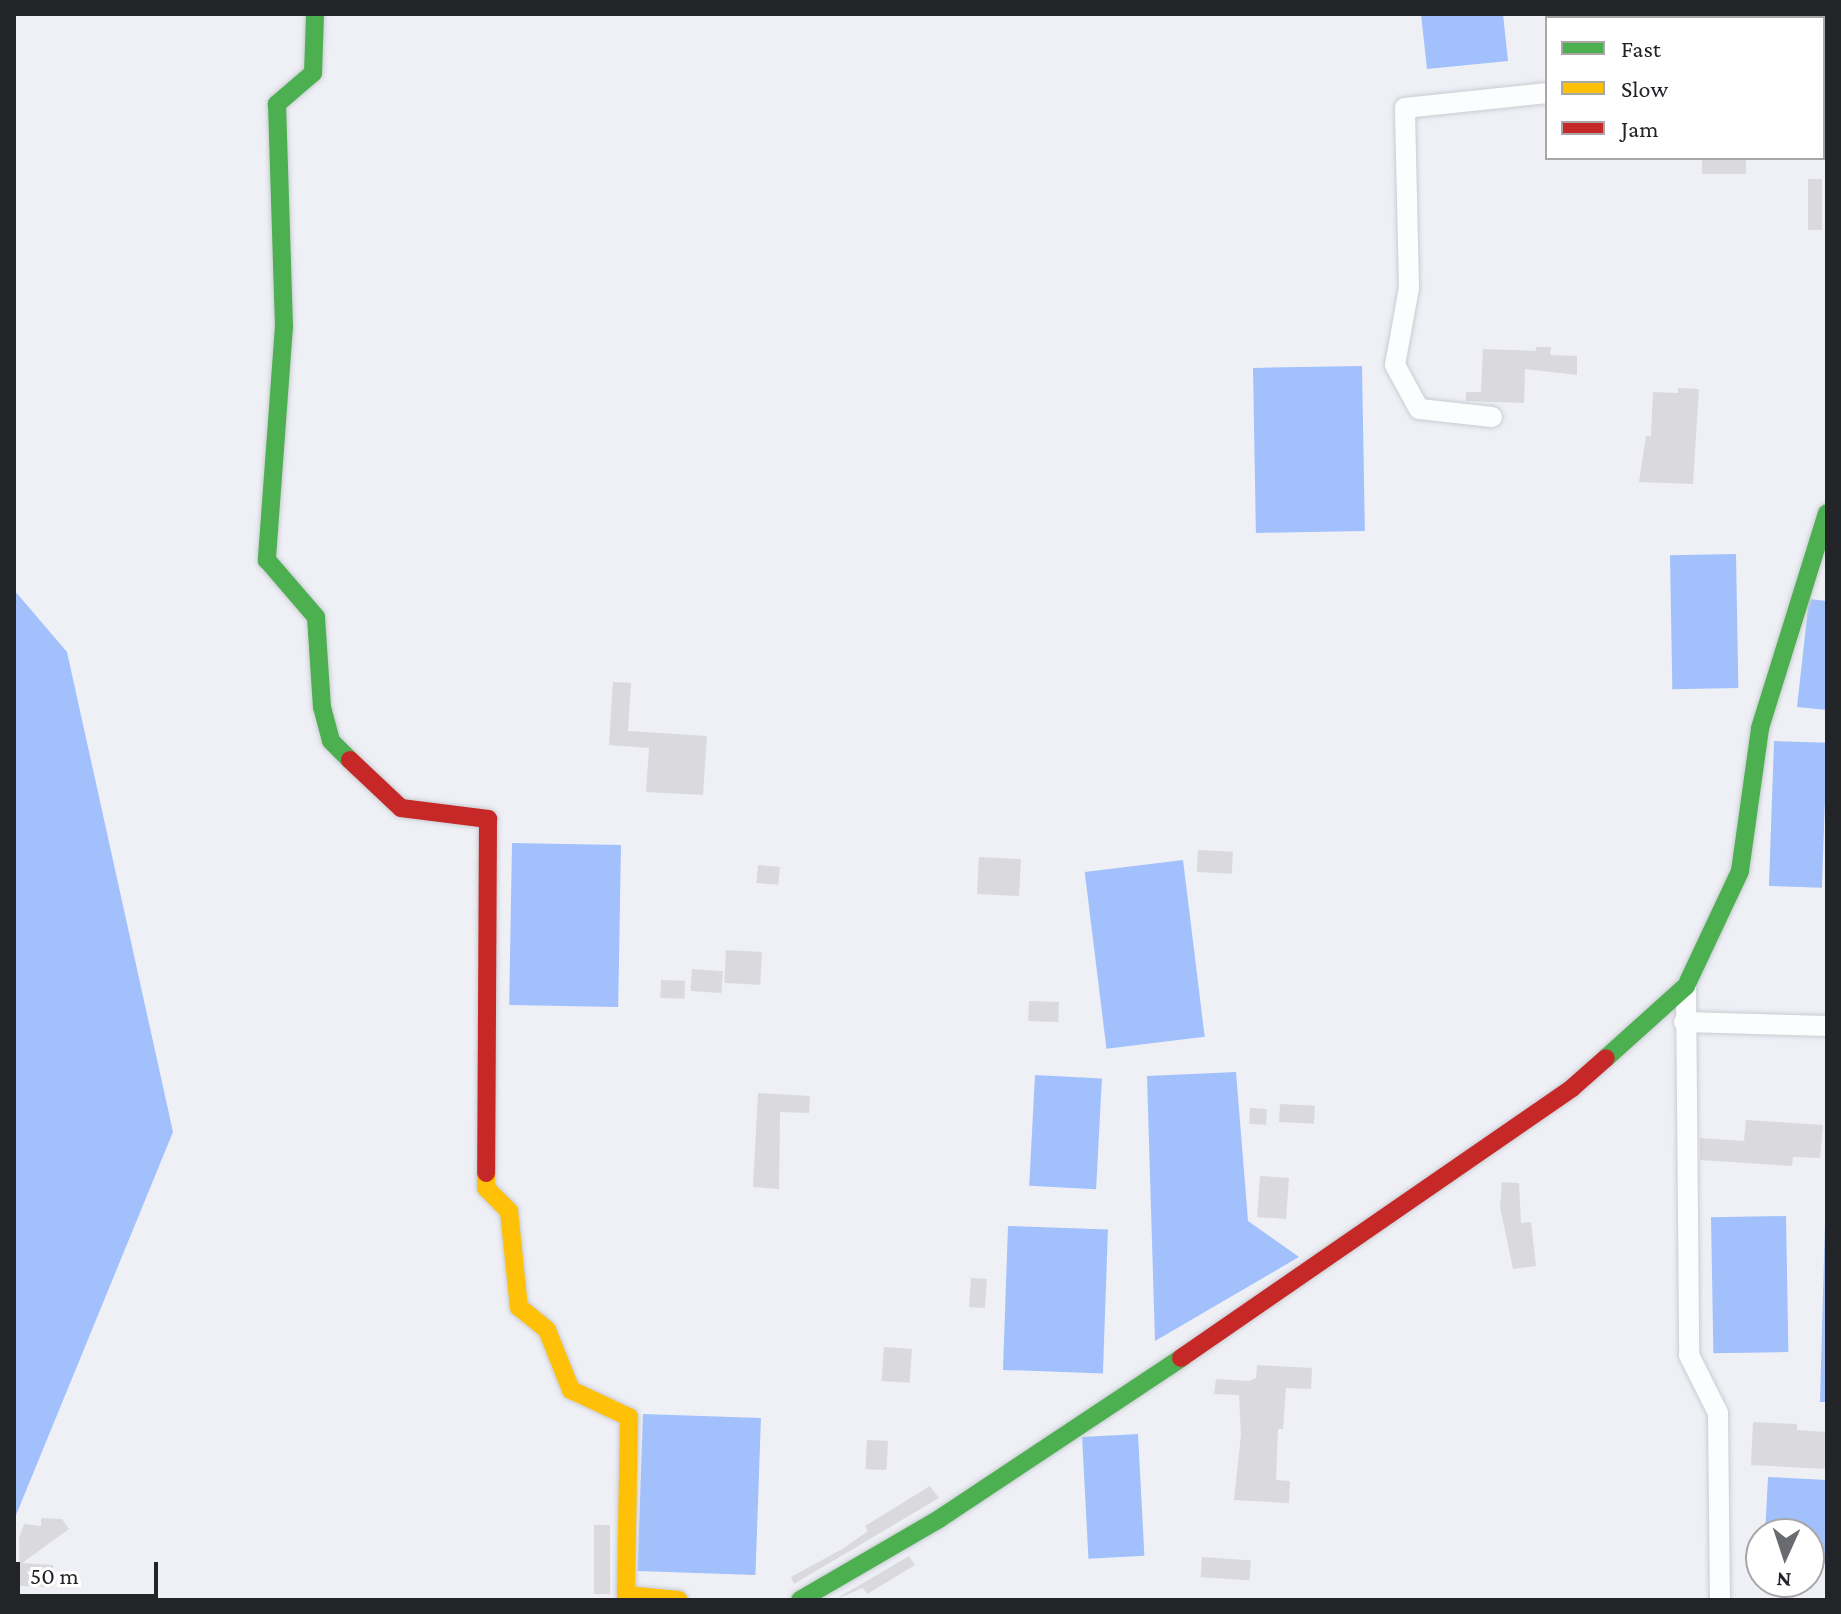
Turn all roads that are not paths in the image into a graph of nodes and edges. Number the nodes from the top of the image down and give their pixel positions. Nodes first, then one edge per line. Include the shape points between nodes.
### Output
1 (315, 14) edge
2 (1545, 93) edge
3 (1492, 417) dead end
4 (1827, 513) edge
5 (1686, 986) junction
6 (1684, 1022) junction
7 (1827, 1026) edge
8 (679, 1600) edge
9 (800, 1600) edge
10 (1720, 1600) edge

1 - 8 street via 313,73 277,104 284,326 267,560 316,617 322,707 331,741 401,808 488,819 486,1188 509,1211 519,1307 547,1330 571,1390 629,1417 626,1595
2 - 3 street via 1405,108 1409,288 1395,365 1419,409
4 - 5 street via 1760,728 1740,871
5 - 6 street
5 - 9 street via 1572,1088 1069,1433 939,1519
6 - 7 street
6 - 10 street via 1689,1355 1718,1413

